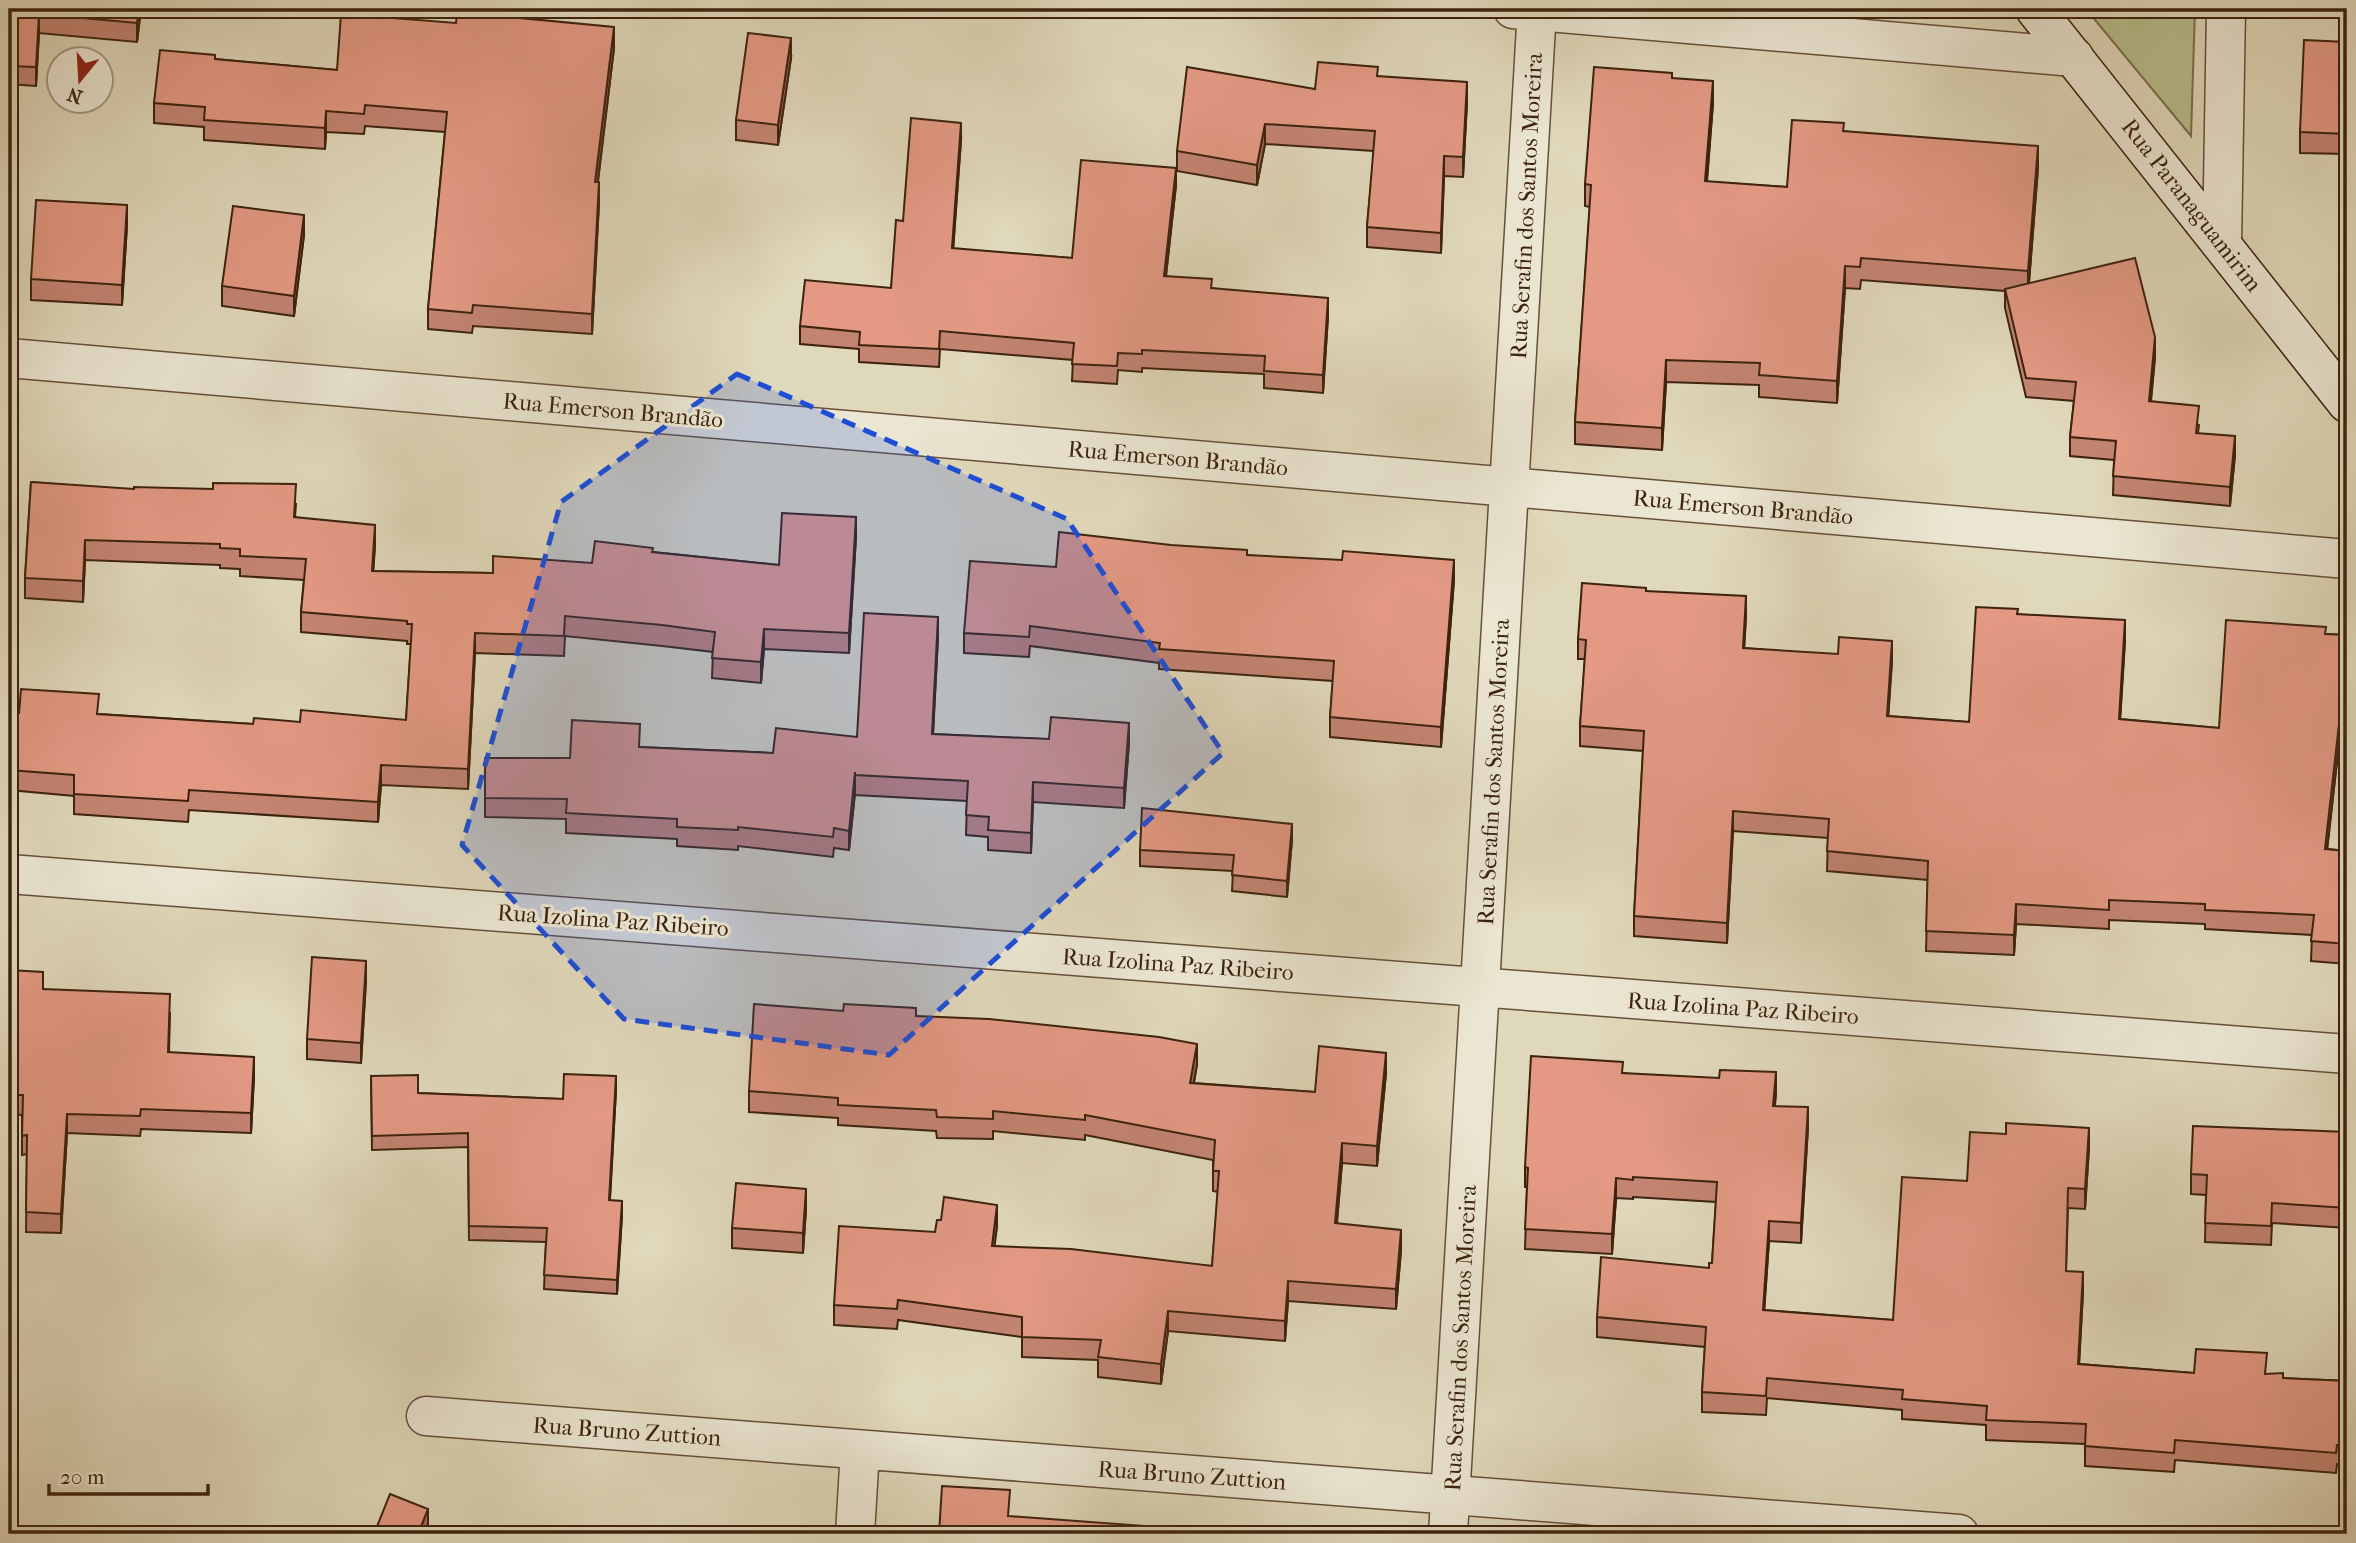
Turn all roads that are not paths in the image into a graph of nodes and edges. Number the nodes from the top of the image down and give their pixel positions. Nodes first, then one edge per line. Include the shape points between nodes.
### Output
1 (1529, 9) edge
2 (2035, 9) edge
3 (2226, 9) edge
4 (2074, 57) junction
5 (2222, 243) junction
6 (9, 358) edge
7 (2347, 403) edge
8 (1510, 486) junction
9 (2347, 559) edge
10 (9, 874) edge
11 (1480, 988) junction
12 (2347, 1054) edge
13 (426, 1416) dead end
14 (860, 1450) junction
15 (1451, 1495) junction
16 (855, 1534) edge
17 (1448, 1534) edge
18 (1959, 1534) edge

1 - 4 street
1 - 8 street, Rua Serafin dos Santos Moreira
2 - 4 street, Rua Paranaguamirim
3 - 5 street
4 - 5 street, Rua Paranaguamirim
5 - 7 street, Rua Paranaguamirim
6 - 8 street, Rua Emerson Brandão
8 - 9 street, Rua Emerson Brandão
8 - 11 street, Rua Serafin dos Santos Moreira
10 - 11 street, Rua Izolina Paz Ribeiro
11 - 12 street, Rua Izolina Paz Ribeiro
11 - 15 street, Rua Serafin dos Santos Moreira
13 - 14 street, Rua Bruno Zuttion
14 - 15 street, Rua Bruno Zuttion
14 - 16 street
15 - 17 street, Rua Serafin dos Santos Moreira
15 - 18 street, Rua Bruno Zuttion

